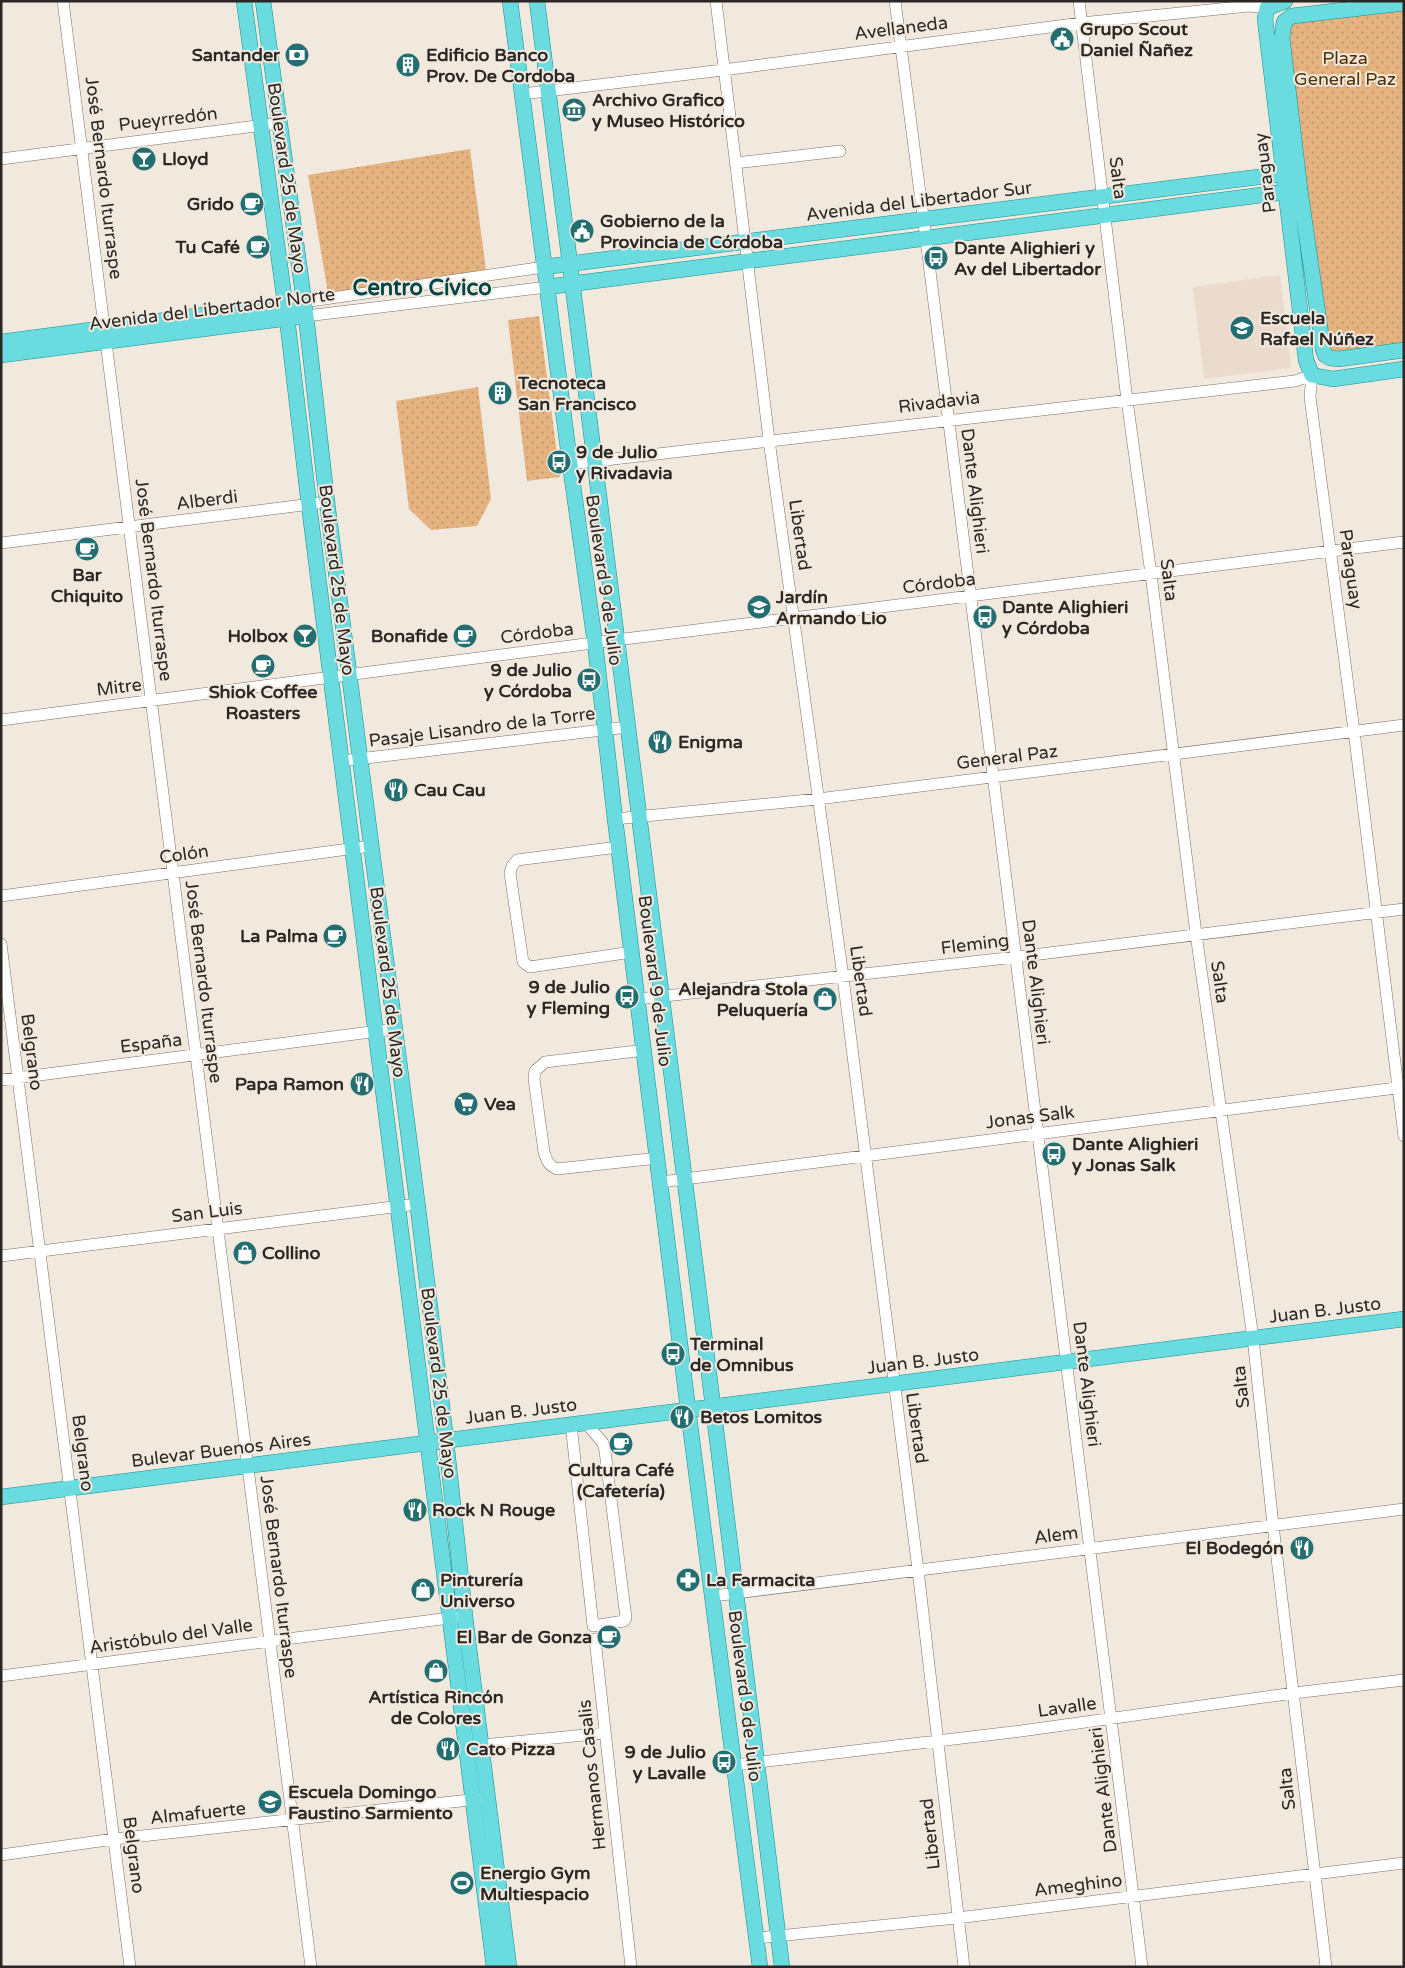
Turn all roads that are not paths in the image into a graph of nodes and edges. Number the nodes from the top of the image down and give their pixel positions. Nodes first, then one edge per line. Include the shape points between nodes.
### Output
1 (63, 1) edge
2 (244, 1) edge
3 (263, 1) edge
4 (510, 1) edge
5 (537, 1) edge
6 (716, 1) edge
7 (895, 1) edge
8 (1079, 1) edge
9 (1285, 1) edge
10 (1404, 3) edge
11 (1265, 5) edge
12 (1284, 22) junction
13 (1081, 23) junction
14 (900, 48) junction
15 (723, 70) junction
16 (549, 91) junction
17 (522, 94) junction
18 (279, 123) junction
19 (261, 125) junction
20 (82, 148) junction
21 (840, 151) dead end
22 (1, 159) edge
23 (735, 163) junction
24 (1291, 173) junction
25 (1293, 191) junction
26 (1102, 197) junction
27 (1105, 214) junction
28 (924, 220) junction
29 (926, 238) junction
30 (746, 242) junction
31 (748, 262) junction
32 (570, 264) junction
33 (544, 267) junction
34 (572, 283) junction
35 (547, 286) junction
36 (305, 309) junction
37 (286, 311) junction
38 (106, 335) junction
39 (1, 342) edge
40 (1404, 350) edge
41 (1, 355) edge
42 (1325, 355) junction
43 (1404, 369) edge
44 (1312, 375) junction
45 (1127, 400) junction
46 (948, 419) junction
47 (769, 440) junction
48 (594, 460) junction
49 (570, 464) junction
50 (327, 502) junction
51 (309, 504) junction
52 (129, 527) junction
53 (1404, 542) edge
54 (1, 543) edge
55 (1330, 551) junction
56 (1151, 574) junction
57 (971, 597) junction
58 (794, 619) junction
59 (616, 640) junction
60 (595, 643) junction
61 (349, 675) junction
62 (330, 677) junction
63 (151, 700) junction
64 (1, 720) edge
65 (1404, 725) edge
66 (628, 727) junction
67 (604, 730) junction
68 (1354, 731) junction
69 (1173, 754) junction
70 (360, 759) junction
71 (341, 761) junction
72 (993, 777) junction
73 (818, 799) junction
74 (640, 817) junction
75 (615, 819) junction
76 (371, 846) junction
77 (618, 847) junction
78 (352, 849) junction
79 (173, 873) junction
80 (1, 896) edge
81 (1404, 909) edge
82 (1376, 912) junction
83 (1196, 934) junction
84 (1, 944) edge
85 (632, 952) junction
86 (1016, 957) junction
87 (843, 977) junction
88 (661, 996) junction
89 (638, 999) junction
90 (394, 1029) junction
91 (375, 1032) junction
92 (645, 1050) junction
93 (196, 1055) junction
94 (18, 1078) junction
95 (1, 1080) edge
96 (1401, 1087) edge
97 (1220, 1110) junction
98 (1038, 1134) junction
99 (1404, 1136) edge
100 (866, 1155) junction
101 (658, 1158) junction
102 (684, 1179) junction
103 (661, 1182) junction
104 (418, 1204) junction
105 (399, 1207) junction
106 (218, 1228) junction
107 (40, 1251) junction
108 (1, 1256) edge
109 (1404, 1320) edge
110 (432, 1325) junction
111 (413, 1326) junction
112 (1253, 1338) junction
113 (1066, 1362) junction
114 (893, 1384) junction
115 (714, 1406) junction
116 (688, 1409) junction
117 (578, 1423) junction
118 (446, 1440) junction
119 (427, 1442) junction
120 (247, 1465) junction
121 (70, 1488) junction
122 (1, 1497) edge
123 (1404, 1509) edge
124 (1273, 1525) junction
125 (1090, 1549) junction
126 (918, 1570) junction
127 (735, 1593) junction
128 (713, 1596) junction
129 (465, 1616) junction
130 (450, 1618) junction
131 (595, 1639) dead end
132 (270, 1640) junction
133 (92, 1665) junction
134 (1, 1676) edge
135 (1404, 1680) edge
136 (1294, 1693) junction
137 (1112, 1719) junction
138 (605, 1734) junction
139 (937, 1741) junction
140 (482, 1744) junction
141 (756, 1763) junction
142 (734, 1765) junction
143 (488, 1798) junction
144 (472, 1800) junction
145 (292, 1820) junction
146 (114, 1839) junction
147 (1, 1855) edge
148 (1404, 1863) edge
149 (1314, 1875) junction
150 (1133, 1896) junction
151 (957, 1918) junction
152 (778, 1936) junction
153 (756, 1938) junction
154 (130, 1967) edge
155 (311, 1967) edge
156 (494, 1967) edge
157 (509, 1967) edge
158 (631, 1967) edge
159 (760, 1967) edge
160 (782, 1967) edge
161 (964, 1967) edge
162 (1142, 1967) edge
163 (1326, 1967) edge

1 - 20 street, José Bernardo Iturraspe
2 - 19 main road, Boulevard 25 de Mayo
3 - 18 main road, Boulevard 25 de Mayo
4 - 17 main road, Boulevard 9 de Julio
5 - 16 main road, Boulevard 9 de Julio
6 - 15 street, Libertad
7 - 14 street, Dante Alighieri
8 - 13 street, Salta
9 - 11 main road, Avellaneda
10 - 12 main road via 1292,16
11 - 12 main road
11 - 13 street, Avellaneda
11 - 24 main road, Paraguay
12 - 24 main road, Paraguay via 1282,38
13 - 14 street, Avellaneda
13 - 26 street, Salta
14 - 15 street, Avellaneda
14 - 28 street, Dante Alighieri
15 - 16 street, Avellaneda
15 - 23 street, Libertad
16 - 17 street, Avellaneda
16 - 32 main road, Boulevard 9 de Julio
17 - 33 main road, Boulevard 9 de Julio
18 - 19 street, Pueyrredón
18 - 36 main road, Boulevard 25 de Mayo
19 - 20 street, Pueyrredón
19 - 37 main road, Boulevard 25 de Mayo
20 - 22 street, Pueyrredón
20 - 38 street, José Bernardo Iturraspe
21 - 23 street
23 - 30 street, Libertad
24 - 25 main road, Paraguay
24 - 26 main road, Avenida del Libertador Sur
25 - 27 main road, Avenida del Libertador Sur
25 - 42 main road, Paraguay
25 - 44 main road, Paraguay via 1306,360
26 - 27 street, Salta
26 - 28 main road, Avenida del Libertador Sur
27 - 29 main road, Avenida del Libertador Sur
27 - 45 street, Salta
28 - 29 street, Dante Alighieri
28 - 30 main road, Avenida del Libertador Sur
29 - 31 main road, Avenida del Libertador Sur
29 - 46 street, Dante Alighieri
30 - 31 street, Libertad
30 - 32 main road, Avenida del Libertador Sur
31 - 34 main road, Avenida del Libertador Sur
31 - 47 street, Libertad
32 - 33 main road, Avenida del Libertador Sur
32 - 34 main road, Boulevard 9 de Julio
33 - 35 main road, Boulevard 9 de Julio
33 - 36 street, Avenida del Libertador Norte
34 - 35 main road, Avenida del Libertador Sur
34 - 48 main road, Boulevard 9 de Julio
35 - 36 street, Avenida del Libertador Norte
35 - 49 main road, Boulevard 9 de Julio
36 - 37 main road, Avenida del Libertador Norte
36 - 50 main road, Boulevard 25 de Mayo
37 - 38 main road, Avenida del Libertador Norte
37 - 51 main road, Boulevard 25 de Mayo
38 - 39 main road, Avenida del Libertador Norte
38 - 41 main road, Avenida del Libertador Norte
38 - 52 street, José Bernardo Iturraspe
40 - 42 main road via 1339,359
42 - 44 main road
43 - 44 main road, Rivadavia via 1333,379
44 - 45 street, Rivadavia via 1294,380
44 - 55 street, Paraguay via 1310,397
45 - 46 street, Rivadavia
45 - 56 street, Salta
46 - 47 street, Rivadavia
46 - 57 street, Dante Alighieri
47 - 48 street, Rivadavia
47 - 58 street, Libertad
48 - 49 street, Rivadavia
48 - 59 main road, Boulevard 9 de Julio
49 - 60 main road, Boulevard 9 de Julio
50 - 51 street, Alberdi
50 - 61 main road, Boulevard 25 de Mayo
51 - 52 street, Alberdi
51 - 62 main road, Boulevard 25 de Mayo
52 - 54 street, Alberdi
52 - 63 street, José Bernardo Iturraspe
53 - 55 street, Córdoba
55 - 56 street, Córdoba
55 - 68 street, Paraguay
56 - 57 street, Córdoba
56 - 69 street, Salta
57 - 58 street, Córdoba
57 - 72 street, Dante Alighieri
58 - 59 street, Córdoba
58 - 73 street, Libertad
59 - 60 street, Córdoba
59 - 66 main road, Boulevard 9 de Julio
60 - 61 street, Córdoba
60 - 67 main road, Boulevard 9 de Julio
61 - 62 street, Córdoba
61 - 70 main road, Boulevard 25 de Mayo
62 - 63 street, Mitre
62 - 71 main road, Boulevard 25 de Mayo
63 - 64 street, Mitre
63 - 79 street, José Bernardo Iturraspe
65 - 68 street, General Paz
66 - 67 street, Pasaje Lisandro de la Torre
66 - 74 main road, Boulevard 9 de Julio
67 - 70 street, Pasaje Lisandro de la Torre
67 - 75 main road, Boulevard 9 de Julio
68 - 69 street, General Paz
68 - 82 street, Paraguay
69 - 72 street, General Paz
69 - 83 street, Salta
70 - 71 street, Pasaje Lisandro de la Torre
70 - 76 main road, Boulevard 25 de Mayo
71 - 78 main road, Boulevard 25 de Mayo
72 - 73 street, General Paz
72 - 86 street, Dante Alighieri
73 - 74 street, General Paz
73 - 87 street, Libertad
74 - 75 street, General Paz
74 - 88 main road, Boulevard 9 de Julio
75 - 77 main road, Boulevard 9 de Julio
76 - 78 street, Colón
76 - 90 main road, Boulevard 25 de Mayo
77 - 85 main road, Boulevard 9 de Julio
77 - 85 street via 517,860 510,873 523,962 530,967
78 - 79 street, Colón
78 - 91 main road, Boulevard 25 de Mayo
79 - 80 street, Colón
79 - 93 street, José Bernardo Iturraspe
81 - 82 street, Fleming
82 - 83 street, Fleming
82 - 96 street, Paraguay
83 - 86 street, Fleming
83 - 97 street, Salta
84 - 94 street, Belgrano
85 - 89 main road, Boulevard 9 de Julio
86 - 87 street, Fleming
86 - 98 street, Dante Alighieri
87 - 88 street, Fleming
87 - 100 street, Libertad
88 - 89 street, Fleming
88 - 102 main road, Boulevard 9 de Julio
89 - 92 main road, Boulevard 9 de Julio
90 - 91 street, España
90 - 104 main road, Boulevard 25 de Mayo
91 - 93 street, España
91 - 105 main road, Boulevard 25 de Mayo
92 - 101 main road, Boulevard 9 de Julio
92 - 101 street via 545,1062 535,1071 534,1079 544,1152 547,1162 557,1169
93 - 94 street, España
93 - 106 street, José Bernardo Iturraspe
94 - 95 street, España
94 - 107 street, Belgrano
96 - 97 street, Jonas Salk
96 - 99 street, Paraguay
97 - 98 street, Jonas Salk
97 - 112 street, Salta
98 - 100 street, Jonas Salk
98 - 113 street, Dante Alighieri
100 - 102 street, Jonas Salk
100 - 114 street, Libertad
101 - 103 main road, Boulevard 9 de Julio
102 - 103 street, Jonas Salk
102 - 115 main road, Boulevard 9 de Julio
103 - 116 main road, Boulevard 9 de Julio
104 - 105 street, San Luis
104 - 110 main road, Boulevard 25 de Mayo
105 - 106 street, San Luis
105 - 111 main road, Boulevard 25 de Mayo
106 - 107 street, San Luis
106 - 120 street, José Bernardo Iturraspe
107 - 108 street, San Luis
107 - 121 street, Belgrano
109 - 112 main road, Juan B. Justo
110 - 111 street, Boulevard 25 de Mayo
110 - 118 main road, Boulevard 25 de Mayo
111 - 119 main road, Boulevard 25 de Mayo
112 - 113 main road, Juan B. Justo
112 - 124 street, Salta
113 - 114 main road, Juan B. Justo
113 - 125 street, Dante Alighieri
114 - 115 main road, Juan B. Justo
114 - 126 street, Libertad
115 - 116 main road, Juan B. Justo
115 - 127 main road, Boulevard 9 de Julio
116 - 117 main road, Juan B. Justo
116 - 128 main road, Boulevard 9 de Julio
117 - 117 street via 594,1626 626,1618 605,1451 603,1443
117 - 118 main road, Juan B. Justo
118 - 119 main road, Bulevar Buenos Aires
118 - 129 main road, Boulevard 25 de Mayo
119 - 120 main road, Bulevar Buenos Aires
119 - 130 main road, Boulevard 25 de Mayo
120 - 121 main road, Bulevar Buenos Aires
120 - 132 street, José Bernardo Iturraspe
121 - 122 main road, Bulevar Buenos Aires
121 - 133 street, Belgrano
123 - 124 street, Alem
124 - 125 street, Alem
124 - 136 street, Salta
125 - 126 street, Alem
125 - 137 street, Dante Alighieri
126 - 127 street, Alem
126 - 139 street, Libertad
127 - 128 street, Alem
127 - 141 main road, Boulevard 9 de Julio
128 - 142 main road, Boulevard 9 de Julio
129 - 130 street, Aristóbulo del Valle
129 - 140 main road, Boulevard 25 de Mayo
130 - 132 street, Aristóbulo del Valle
130 - 144 main road, Boulevard 25 de Mayo
131 - 138 street, Hermanos Casalis
132 - 133 street, Aristóbulo del Valle
132 - 145 street, José Bernardo Iturraspe
133 - 134 street, Aristóbulo del Valle
133 - 146 street, Belgrano
135 - 136 street, Lavalle
136 - 137 street, Lavalle
136 - 149 street, Salta
137 - 139 street, Lavalle
137 - 150 street, Dante Alighieri
138 - 140 street
138 - 158 street, Hermanos Casalis
139 - 141 street, Lavalle
139 - 151 street, Libertad
140 - 143 main road, Boulevard 25 de Mayo
141 - 142 street, Lavalle
141 - 152 main road, Boulevard 9 de Julio
142 - 153 main road, Boulevard 9 de Julio
143 - 144 street, Almafuerte
143 - 157 main road, Boulevard 25 de Mayo
144 - 145 street, Almafuerte
144 - 156 main road, Boulevard 25 de Mayo
145 - 146 street, Almafuerte
145 - 155 street, José Bernardo Iturraspe
146 - 147 street, Almafuerte
146 - 154 street, Belgrano
148 - 149 street, Ameghino
149 - 150 street, Ameghino
149 - 163 street, Salta
150 - 151 street, Ameghino
150 - 162 street, Dante Alighieri
151 - 152 street, Ameghino
151 - 161 street, Libertad
152 - 153 street, Ameghino
152 - 160 main road, Boulevard 9 de Julio
153 - 159 main road, Boulevard 9 de Julio

